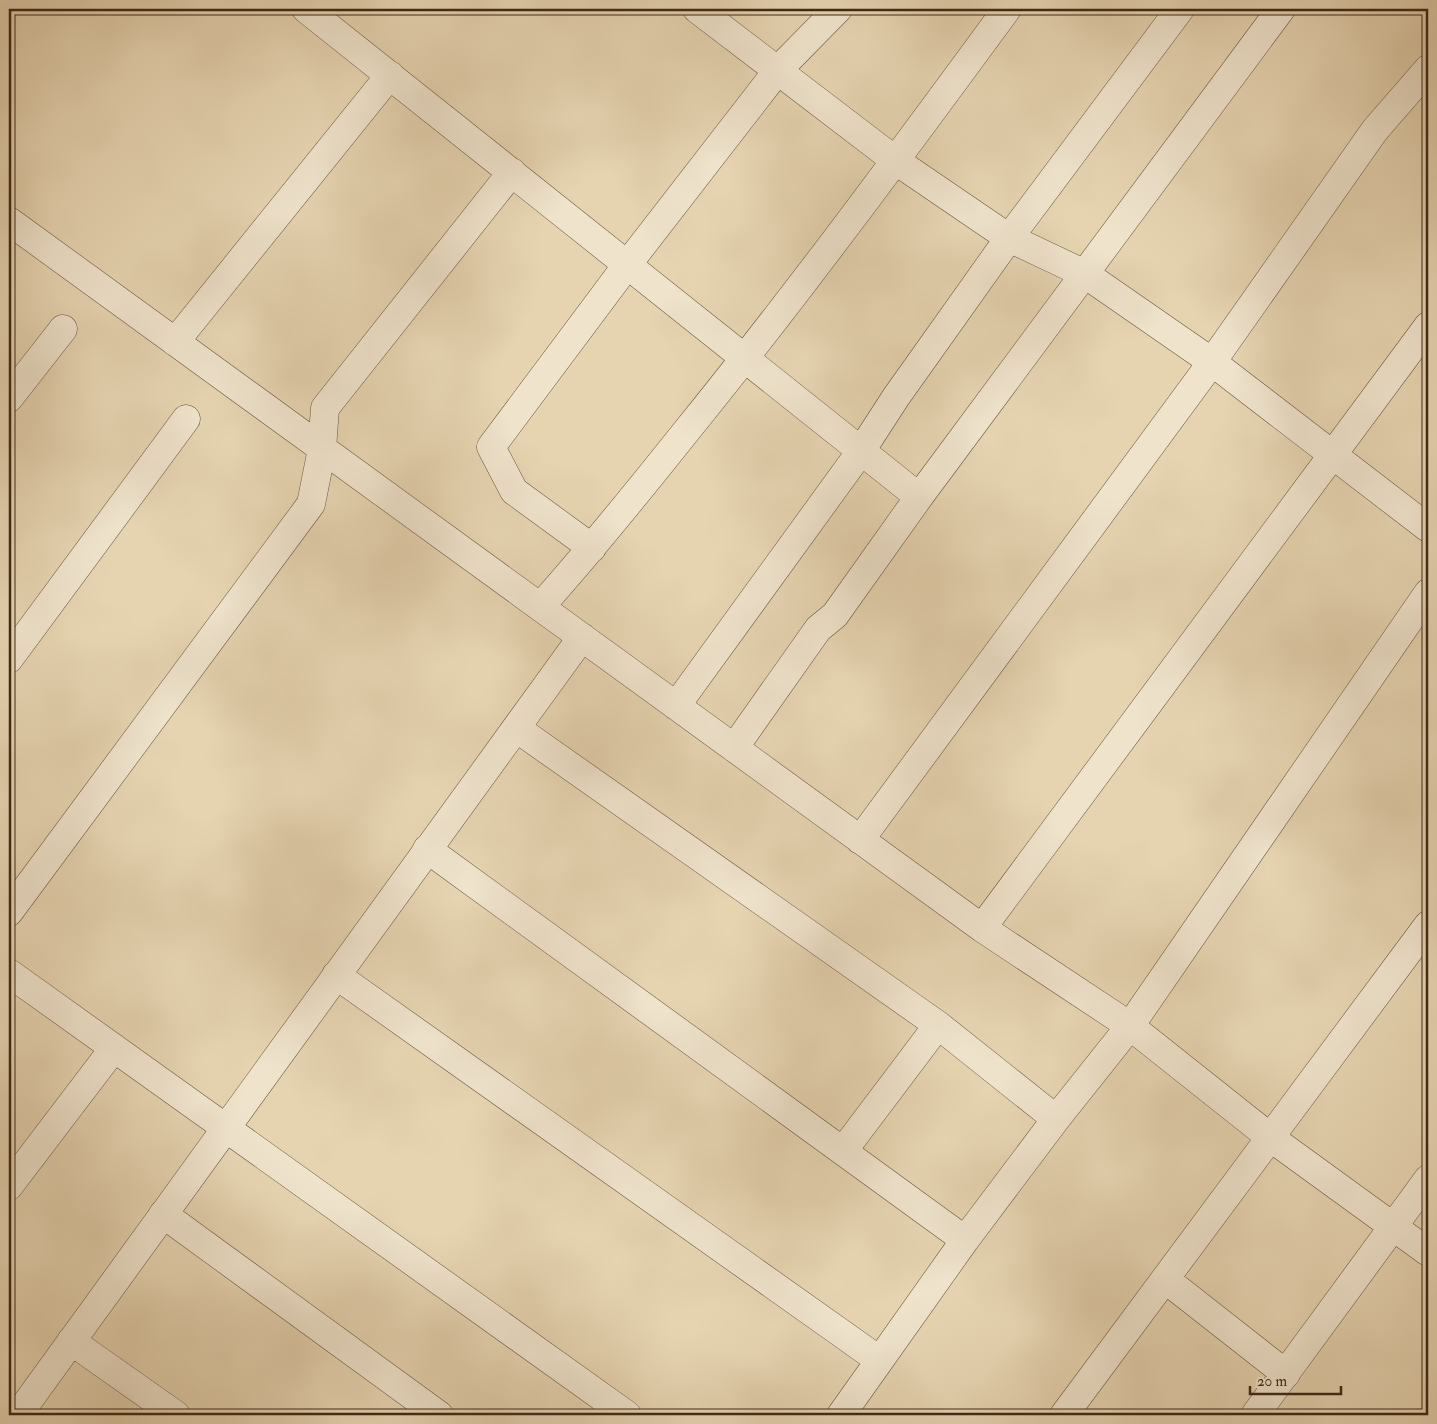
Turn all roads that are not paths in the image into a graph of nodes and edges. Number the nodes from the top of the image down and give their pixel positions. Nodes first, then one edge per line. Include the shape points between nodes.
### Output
1 (697, 9) edge
2 (838, 9) edge
3 (1007, 9) edge
4 (1180, 9) edge
5 (1281, 9) edge
6 (319, 13) edge
7 (1428, 69) edge
8 (778, 70) junction
9 (390, 75) junction
10 (896, 160) junction
11 (512, 172) junction
12 (9, 221) edge
13 (1008, 238) junction
14 (627, 264) junction
15 (1085, 274) junction
16 (1428, 326) edge
17 (63, 329) dead end
18 (175, 342) junction
19 (745, 359) junction
20 (1212, 362) junction
21 (9, 398) edge
22 (186, 419) dead end
23 (322, 449) junction
24 (861, 451) junction
25 (1333, 454) junction
26 (919, 497) junction
27 (1428, 528) edge
28 (592, 548) junction
29 (1428, 593) edge
30 (540, 607) junction
31 (582, 637) junction
32 (9, 659) edge
33 (676, 706) junction
34 (516, 728) junction
35 (734, 748) junction
36 (860, 840) junction
37 (428, 850) junction
38 (9, 912) edge
39 (1428, 925) edge
40 (982, 928) junction
41 (9, 973) edge
42 (336, 976) junction
43 (938, 1025) junction
44 (1130, 1026) junction
45 (114, 1048) junction
46 (1056, 1119) junction
47 (226, 1128) junction
48 (1271, 1138) junction
49 (843, 1151) junction
50 (1428, 1179) edge
51 (9, 1186) edge
52 (164, 1214) junction
53 (1393, 1226) junction
54 (965, 1240) junction
55 (1428, 1252) edge
56 (1165, 1278) junction
57 (71, 1341) junction
58 (879, 1360) junction
59 (1286, 1374) junction
60 (18, 1415) edge
61 (176, 1415) edge
62 (439, 1415) edge
63 (627, 1415) edge
64 (841, 1415) edge
65 (1064, 1415) edge
66 (1255, 1415) edge

1 - 8 street
2 - 8 street
3 - 10 street
4 - 13 street
5 - 15 street
6 - 9 street
7 - 20 street via 1375,130
8 - 10 street
8 - 14 street
9 - 11 street
9 - 18 street
10 - 13 street
10 - 19 street
11 - 14 street
11 - 23 street via 324,408
12 - 18 street
13 - 15 street
13 - 24 street
14 - 19 street
14 - 28 street via 491,447 514,491
15 - 20 street
15 - 26 street
16 - 25 street
17 - 21 street
18 - 23 street
19 - 24 street
19 - 28 street
20 - 25 street
20 - 36 street
22 - 32 street
23 - 30 street
23 - 38 street via 311,504
24 - 26 street
24 - 33 street
25 - 27 street
25 - 40 street
26 - 35 street via 835,615 818,629
28 - 30 street
29 - 44 street
30 - 31 street
31 - 33 street
31 - 34 street
33 - 35 street
34 - 37 street
34 - 43 street
35 - 36 street
36 - 40 street
37 - 42 street
37 - 49 street
39 - 48 street
40 - 44 street
41 - 45 street
42 - 47 street
42 - 58 street
43 - 46 street
43 - 49 street
44 - 46 street
44 - 48 street
45 - 47 street
45 - 51 street
46 - 54 street
47 - 52 street
47 - 63 street
48 - 53 street
48 - 56 street
49 - 54 street
50 - 53 street
52 - 57 street
52 - 62 street
53 - 55 street
53 - 59 street
54 - 58 street
56 - 59 street
56 - 65 street
57 - 60 street
57 - 61 street
58 - 64 street
59 - 66 street

